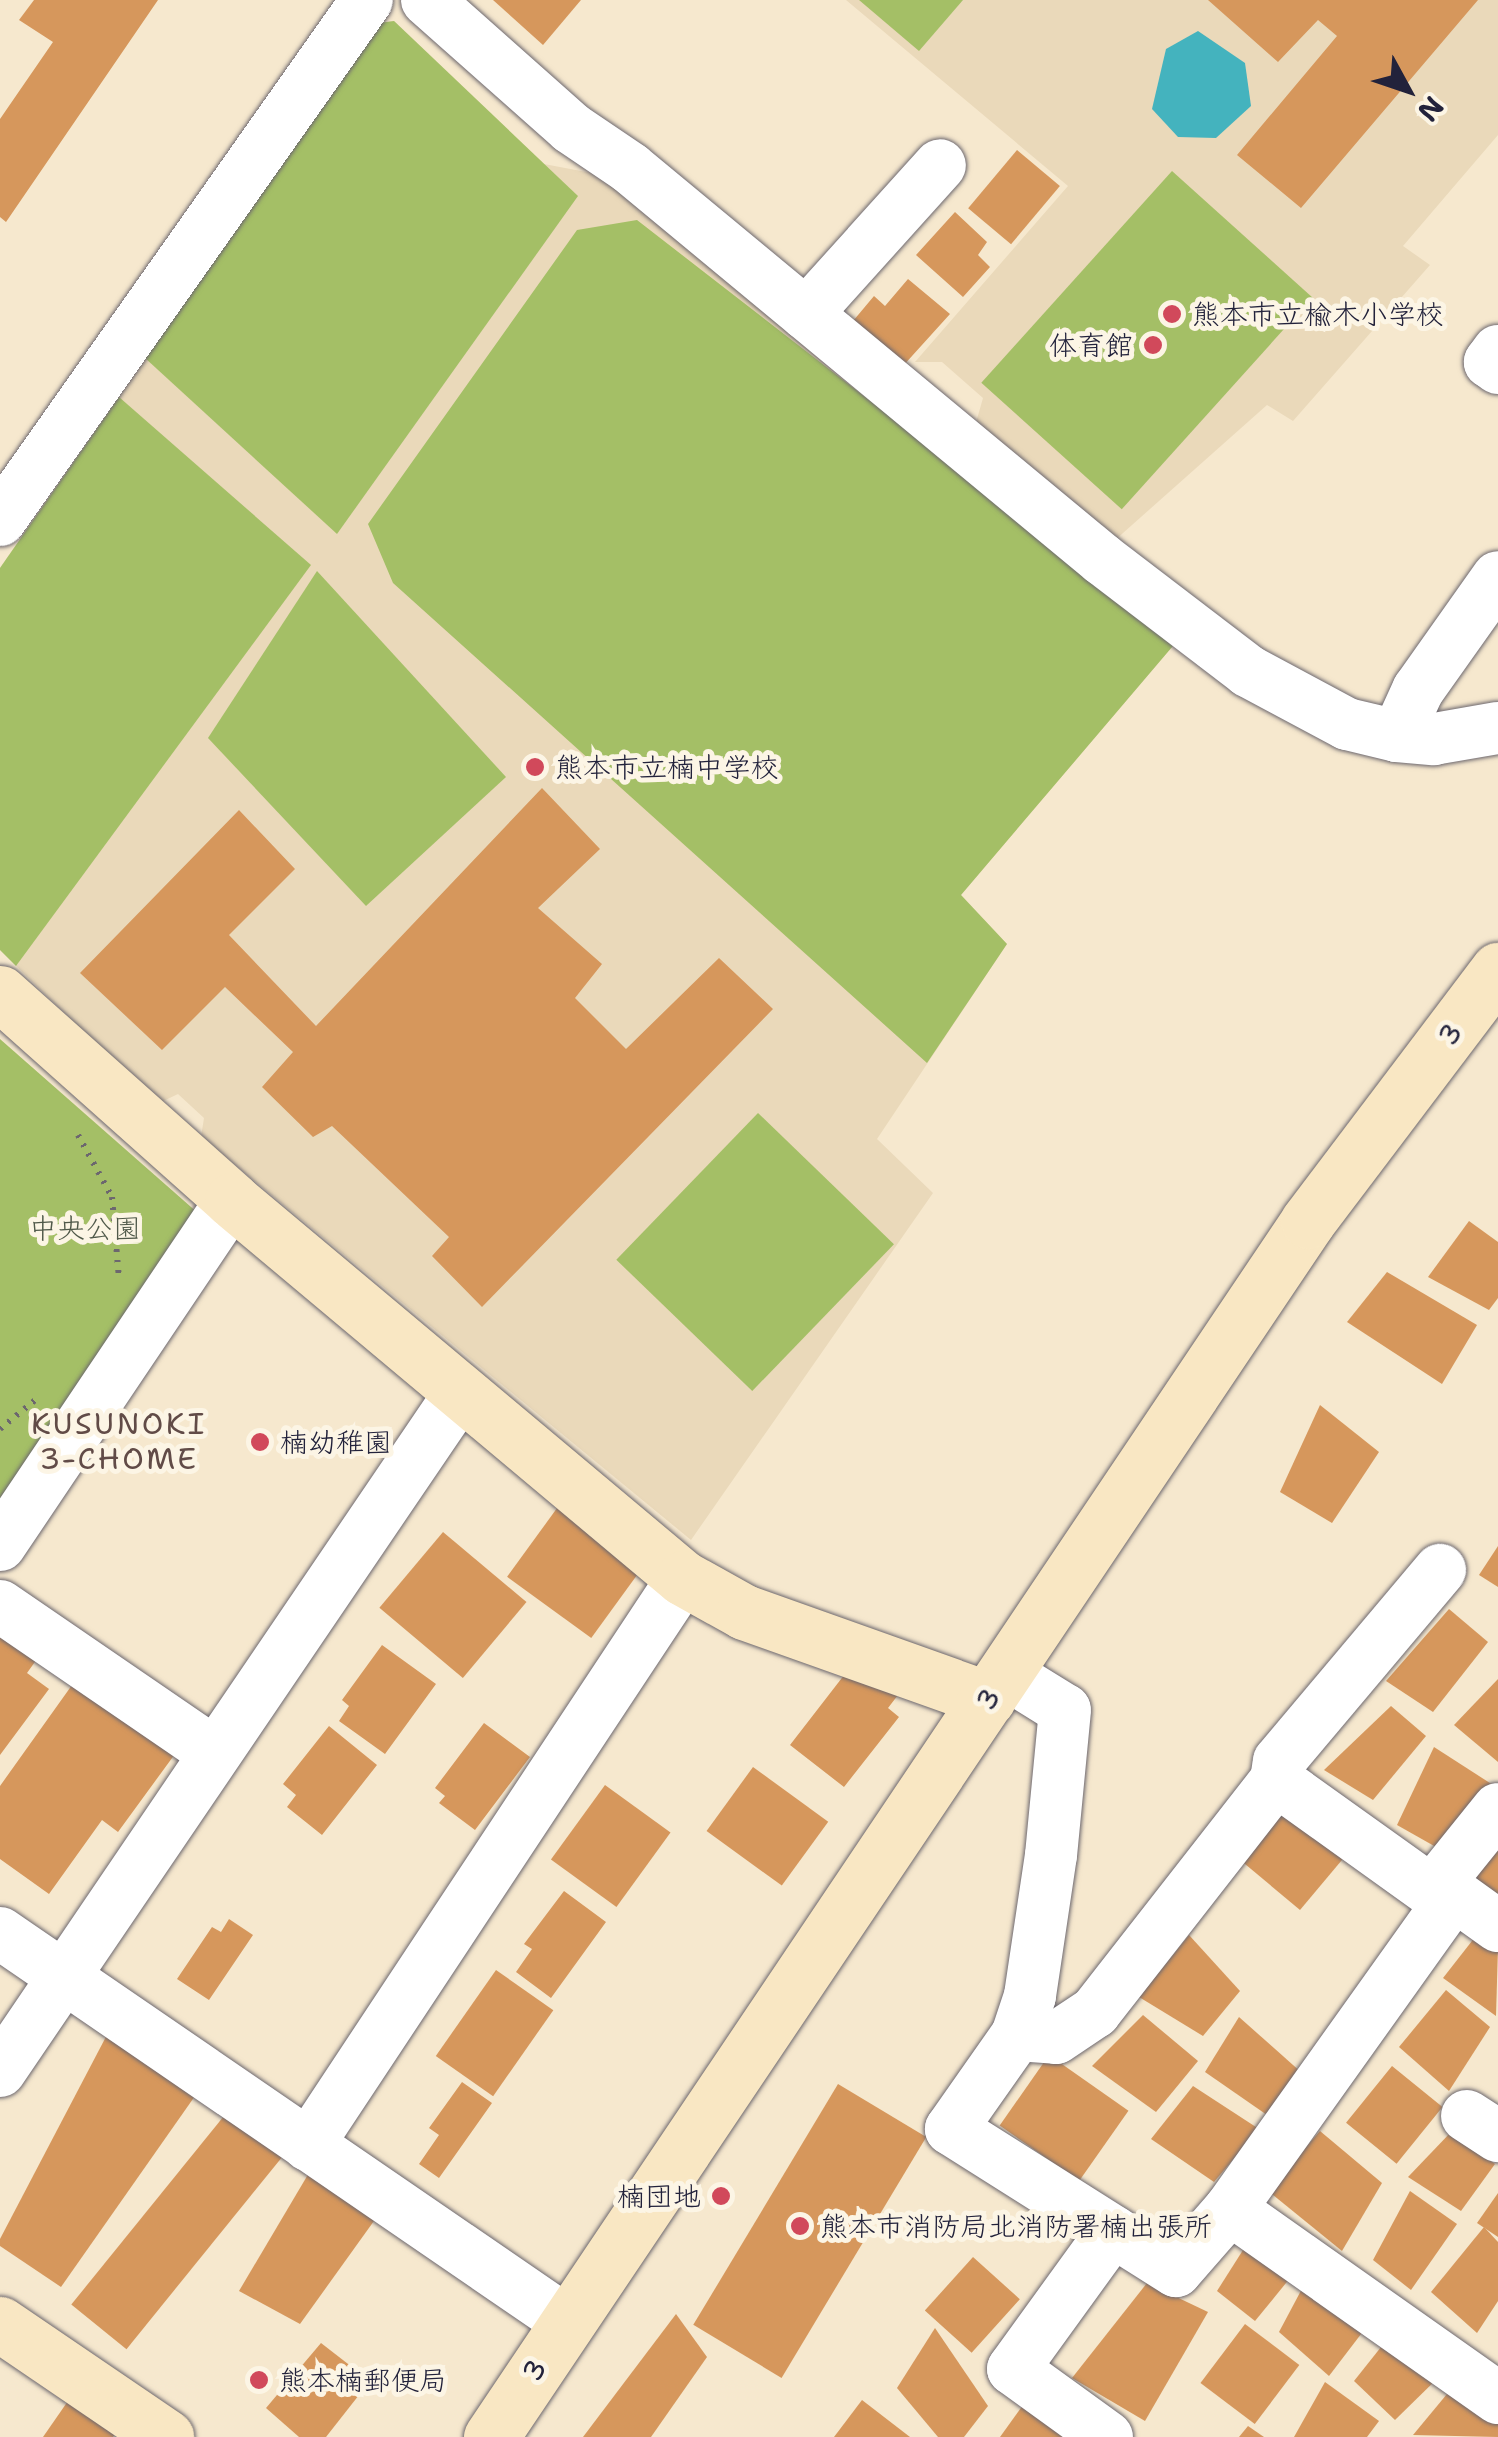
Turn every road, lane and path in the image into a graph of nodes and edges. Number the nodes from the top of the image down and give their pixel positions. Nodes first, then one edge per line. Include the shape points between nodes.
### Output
1 (367, 0) edge
2 (428, 0) edge
3 (940, 165) dead end
4 (806, 314) junction
5 (1498, 351) edge
6 (1498, 368) edge
7 (0, 520) edge
8 (1498, 576) edge
9 (1498, 728) edge
10 (1398, 736) junction
11 (1498, 970) edge
12 (0, 993) edge
13 (66, 1121) dead end
14 (232, 1200) junction
15 (119, 1282) dead end
16 (461, 1392) junction
17 (0, 1546) edge
18 (1440, 1570) dead end
19 (683, 1578) junction
20 (0, 1606) edge
21 (996, 1686) junction
22 (214, 1752) junction
23 (1276, 1780) junction
24 (1498, 1809) edge
25 (1435, 1887) junction
26 (1498, 1926) edge
27 (0, 1933) edge
28 (63, 1977) junction
29 (1017, 2035) junction
30 (0, 2072) edge
31 (308, 2144) junction
32 (1230, 2210) junction
33 (1113, 2232) junction
34 (566, 2321) junction
35 (0, 2324) edge
36 (1498, 2398) edge
37 (166, 2437) edge
38 (491, 2437) edge
39 (1106, 2437) edge

1 - 7 street
2 - 4 street via 571,128 630,168
3 - 4 street
4 - 10 street via 1248,671 1347,724
5 - 6 street via 1490,362
8 - 10 street via 1418,690
9 - 10 street via 1434,739
11 - 21 street, 3 via 1308,1222
12 - 14 street
13 - 15 path via 88,1146 112,1198
14 - 16 street
14 - 17 street
16 - 19 street
16 - 22 street
18 - 23 street via 1279,1761
19 - 21 street via 744,1612
19 - 31 street
20 - 22 street
21 - 29 street via 1064,1710 1048,1872 1030,1996
21 - 34 street, 3
22 - 28 street
23 - 25 street
23 - 29 street via 1095,2012 1056,2038
24 - 25 street
25 - 26 street
25 - 32 street via 1448,1903
27 - 28 street
28 - 30 street
28 - 31 street
29 - 33 street via 952,2129
31 - 34 street
32 - 33 street via 1176,2271
32 - 36 street
33 - 39 street via 1013,2369
34 - 38 street, 3
35 - 37 street

